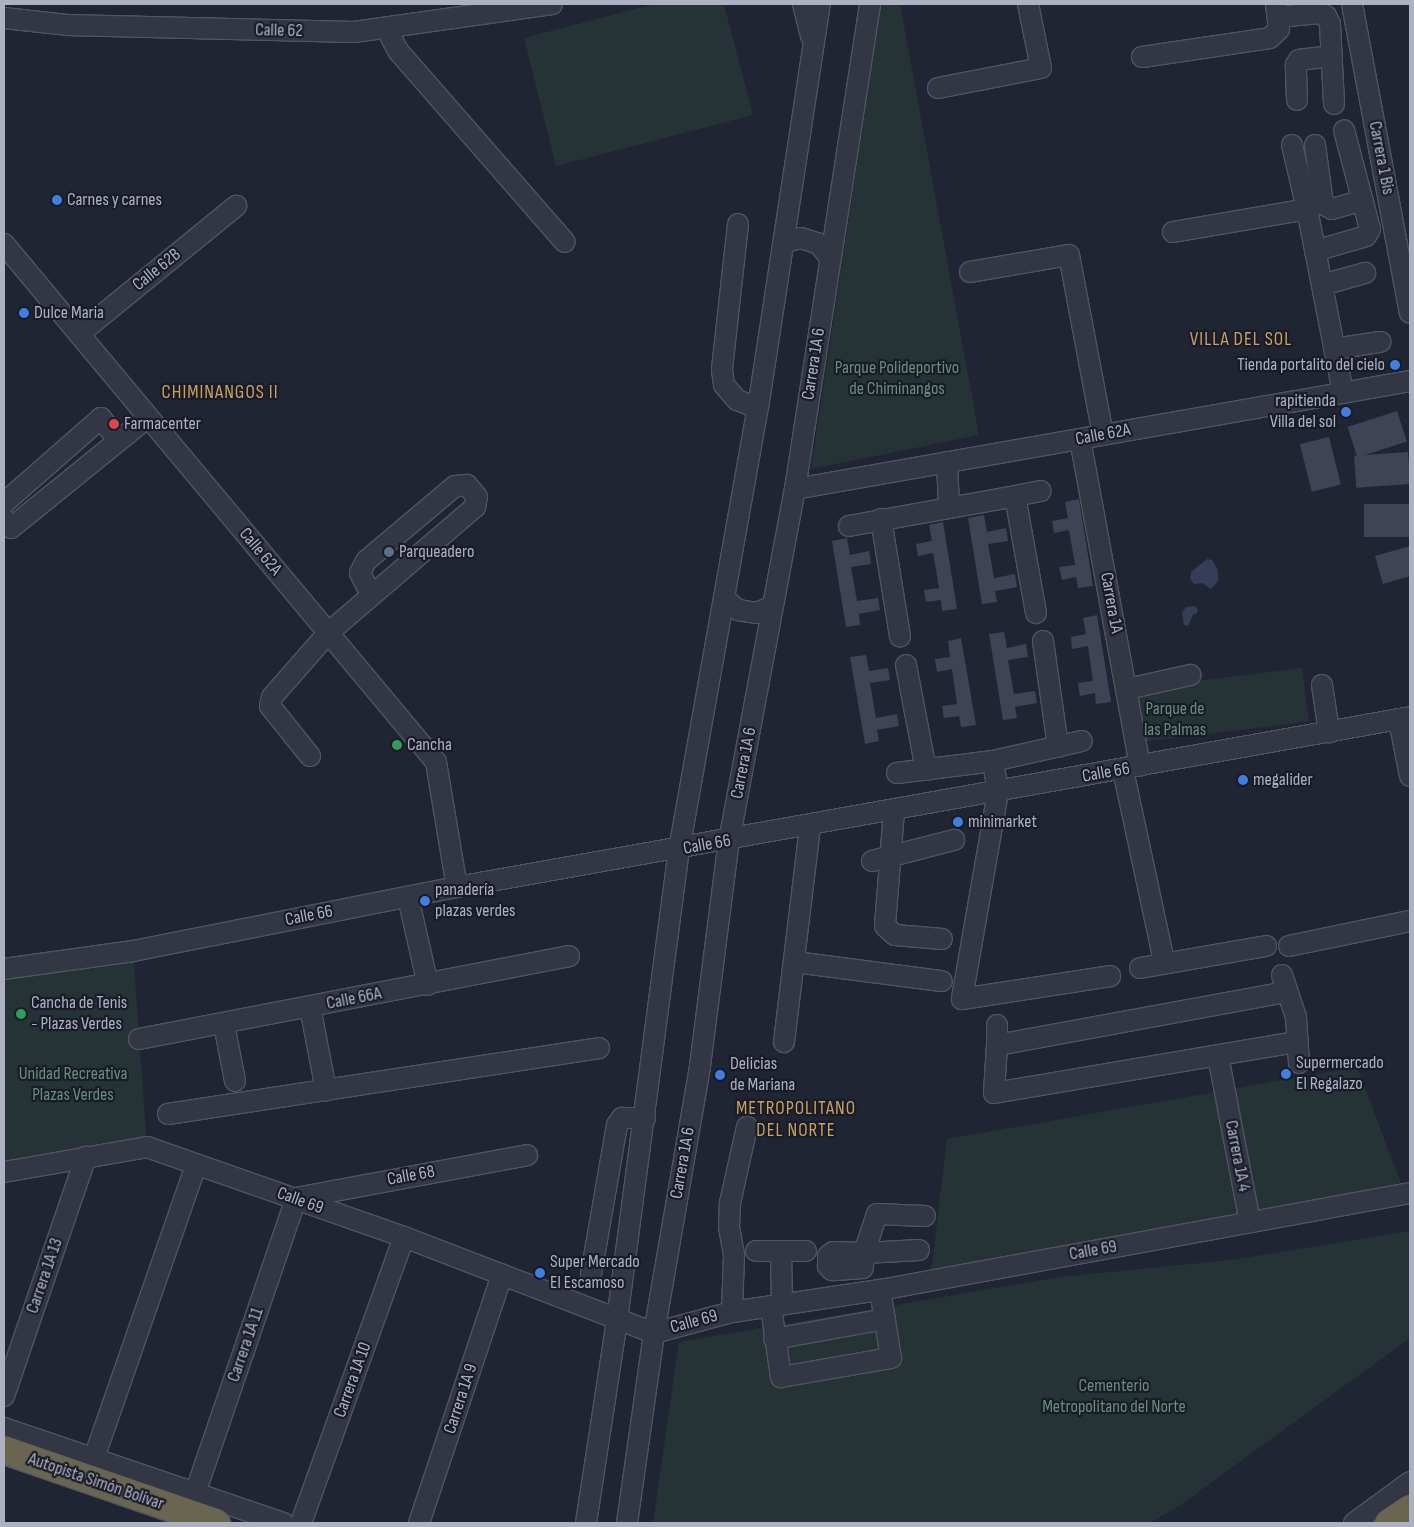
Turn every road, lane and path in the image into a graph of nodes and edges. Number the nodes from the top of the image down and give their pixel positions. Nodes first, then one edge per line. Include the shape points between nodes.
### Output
1 (552, 4) edge
2 (803, 4) edge
3 (820, 4) edge
4 (870, 4) edge
5 (1028, 4) edge
6 (1352, 4) edge
7 (1277, 10) edge
8 (4, 18) edge
9 (386, 28) junction
10 (812, 56) junction
11 (1332, 56) junction
12 (1142, 57) dead end
13 (938, 88) dead end
14 (1297, 100) dead end
15 (1334, 104) dead end
16 (1344, 130) dead end
17 (1292, 145) dead end
18 (1315, 145) dead end
19 (1363, 200) junction
20 (236, 206) dead end
21 (1307, 209) junction
22 (738, 224) dead end
23 (1173, 232) dead end
24 (565, 242) dead end
25 (784, 242) junction
26 (4, 244) edge
27 (1315, 251) junction
28 (830, 258) junction
29 (970, 272) dead end
30 (1365, 273) dead end
31 (1322, 285) junction
32 (1410, 313) edge
33 (79, 334) junction
34 (1380, 342) dead end
35 (1334, 350) junction
36 (1410, 381) edge
37 (1343, 393) junction
38 (758, 408) junction
39 (148, 417) junction
40 (1103, 435) junction
41 (1080, 439) junction
42 (118, 440) junction
43 (947, 462) junction
44 (795, 489) junction
45 (1041, 491) dead end
46 (1016, 496) junction
47 (4, 503) edge
48 (949, 506) junction
49 (4, 519) edge
50 (881, 519) junction
51 (849, 526) dead end
52 (371, 595) junction
53 (724, 598) junction
54 (773, 606) junction
55 (1036, 613) dead end
56 (328, 633) junction
57 (900, 636) dead end
58 (1043, 641) dead end
59 (906, 665) dead end
60 (1190, 675) dead end
61 (1322, 685) dead end
62 (1126, 689) junction
63 (1405, 718) edge
64 (1329, 732) junction
65 (1082, 741) dead end
66 (1058, 747) junction
67 (310, 756) dead end
68 (994, 762) junction
69 (1131, 768) junction
70 (926, 770) junction
71 (897, 773) dead end
72 (1410, 776) edge
73 (998, 792) junction
74 (894, 811) junction
75 (810, 826) junction
76 (954, 840) dead end
77 (729, 841) junction
78 (679, 850) junction
79 (893, 855) junction
80 (872, 861) dead end
81 (457, 887) junction
82 (408, 897) junction
83 (1410, 921) edge
84 (942, 939) dead end
85 (1266, 946) dead end
86 (1289, 946) dead end
87 (568, 956) dead end
88 (795, 962) junction
89 (1164, 962) junction
90 (1140, 968) dead end
91 (4, 969) edge
92 (1110, 976) dead end
93 (942, 981) dead end
94 (428, 985) junction
95 (310, 1007) junction
96 (224, 1024) junction
97 (997, 1025) dead end
98 (139, 1039) dead end
99 (784, 1042) dead end
100 (1296, 1042) junction
101 (996, 1046) junction
102 (599, 1048) dead end
103 (1218, 1056) junction
104 (1299, 1063) dead end
105 (235, 1081) dead end
106 (326, 1090) junction
107 (168, 1114) dead end
108 (645, 1118) junction
109 (747, 1127) dead end
110 (527, 1156) dead end
111 (86, 1157) junction
112 (196, 1165) junction
113 (4, 1172) edge
114 (334, 1190) junction
115 (1410, 1193) edge
116 (296, 1198) junction
117 (332, 1212) junction
118 (925, 1216) dead end
119 (1250, 1222) junction
120 (404, 1237) junction
121 (919, 1250) dead end
122 (756, 1251) dead end
123 (806, 1251) dead end
124 (781, 1253) junction
125 (863, 1260) junction
126 (591, 1274) dead end
127 (502, 1275) junction
128 (871, 1292) junction
129 (777, 1306) junction
130 (732, 1308) junction
131 (885, 1319) junction
132 (617, 1320) junction
133 (654, 1333) junction
134 (774, 1339) junction
135 (4, 1396) edge
136 (4, 1428) edge
137 (4, 1450) edge
138 (94, 1458) junction
139 (4, 1460) edge
140 (1410, 1482) edge
141 (1410, 1509) edge
142 (189, 1510) edge
143 (1410, 1520) edge
144 (216, 1523) edge
145 (283, 1523) edge
146 (301, 1523) edge
147 (419, 1523) edge
148 (586, 1523) edge
149 (627, 1523) edge
150 (1354, 1523) edge
151 (1389, 1523) edge
152 (1405, 1523) edge

1 - 9 street, Calle 62
2 - 10 street via 811,29
3 - 10 street
4 - 28 street, Carrera 1A 6
5 - 13 street via 1041,68
6 - 32 street, Carrera 1 Bis
7 - 11 street via 1326,16 1330,24
7 - 12 street via 1279,29 1270,38
8 - 9 street, Calle 62 via 67,25 261,31 354,32
9 - 24 street via 399,52
10 - 25 street
11 - 14 street via 1299,60 1296,65
11 - 15 street
16 - 19 street
17 - 21 street
18 - 19 street via 1324,204 1332,209
19 - 27 street via 1369,233
20 - 33 street, Calle 62B
21 - 23 street
21 - 27 street
22 - 38 street via 722,370 724,385 737,400
25 - 28 street via 801,238 819,244
25 - 38 street
26 - 33 street, Calle 62A
27 - 31 street
28 - 44 street, Carrera 1A 6
29 - 40 street via 1069,255
30 - 31 street
31 - 35 street
33 - 39 street, Calle 62A
34 - 35 street
35 - 37 street
36 - 37 street, Calle 62A
37 - 40 street, Calle 62A
38 - 53 street
39 - 42 street
39 - 56 street, Calle 62A
40 - 41 street, Calle 62A
41 - 43 street, Calle 62A
41 - 62 street, Carrera 1A
42 - 47 street via 101,418
42 - 49 street via 11,528
43 - 44 street, Calle 62A
43 - 48 street
44 - 54 street, Carrera 1A 6
45 - 46 street
46 - 48 street
46 - 55 street
48 - 50 street
50 - 51 street
50 - 57 street
52 - 52 street via 475,507 477,497 467,485 455,486 366,561 360,573
52 - 56 street
53 - 54 street via 738,610 756,613
53 - 78 street
54 - 77 street, Carrera 1A 6
56 - 67 street via 282,683 272,696 270,706
56 - 81 street, Calle 62A via 436,762
58 - 66 street
59 - 70 street
60 - 62 street
61 - 64 street
62 - 69 street, Carrera 1A
63 - 64 street, Calle 66
63 - 72 street
64 - 69 street, Calle 66
65 - 66 street
66 - 68 street
68 - 70 street
68 - 73 street
69 - 73 street, Calle 66
69 - 89 street, Carrera 1A
70 - 71 street
73 - 74 street, Calle 66
73 - 92 street via 962,999
74 - 75 street, Calle 66
74 - 79 street
75 - 77 street, Calle 66
75 - 88 street
76 - 79 street
77 - 78 street, Calle 66
77 - 133 street, Carrera 1A 6 via 700,1066
78 - 81 street, Calle 66
78 - 108 street
79 - 80 street
79 - 84 street via 885,926 888,932
81 - 82 street, Calle 66
82 - 91 street, Calle 66 via 133,951
82 - 94 street
83 - 86 street
85 - 89 street
87 - 94 street, Calle 66A
88 - 93 street
88 - 99 street
89 - 90 street
94 - 95 street, Calle 66A
95 - 96 street, Calle 66A
95 - 106 street
96 - 98 street, Calle 66A
96 - 105 street
97 - 101 street
100 - 101 street via 1296,1017 1284,984
100 - 103 street
100 - 104 street
101 - 103 street via 994,1093
102 - 106 street
103 - 119 street, Carrera 1A 4
106 - 107 street
108 - 126 street via 622,1118 618,1125
108 - 132 street
109 - 130 street via 730,1203
110 - 114 street, Calle 68
111 - 112 street, Calle 69 via 147,1147
111 - 113 street, Calle 69
111 - 135 street, Carrera 1A 13
112 - 116 street, Calle 69
112 - 138 street
114 - 116 street, Calle 68
114 - 117 street
115 - 119 street, Calle 69
116 - 117 street, Calle 69
116 - 142 street, Carrera 1A 11
117 - 120 street, Calle 69
118 - 125 street via 878,1214
119 - 128 street, Calle 69
120 - 127 street, Calle 69
120 - 146 street, Carrera 1A 10
121 - 125 street
122 - 124 street
123 - 124 street
124 - 129 street
125 - 128 street
127 - 132 street, Calle 69
127 - 147 street, Carrera 1A 9
128 - 129 street, Calle 69
128 - 131 street
129 - 130 street, Calle 69
129 - 134 street
130 - 133 street, Calle 69
131 - 134 street
131 - 134 street via 891,1358 781,1377
132 - 133 street, Calle 69
132 - 148 street
133 - 149 street, Carrera 1A 6
136 - 138 street
137 - 142 highway, Autopista Simón Bolívar
138 - 142 street
139 - 142 street
140 - 150 street
141 - 151 highway
142 - 144 highway, Autopista Simón Bolívar
142 - 145 street
143 - 152 street

